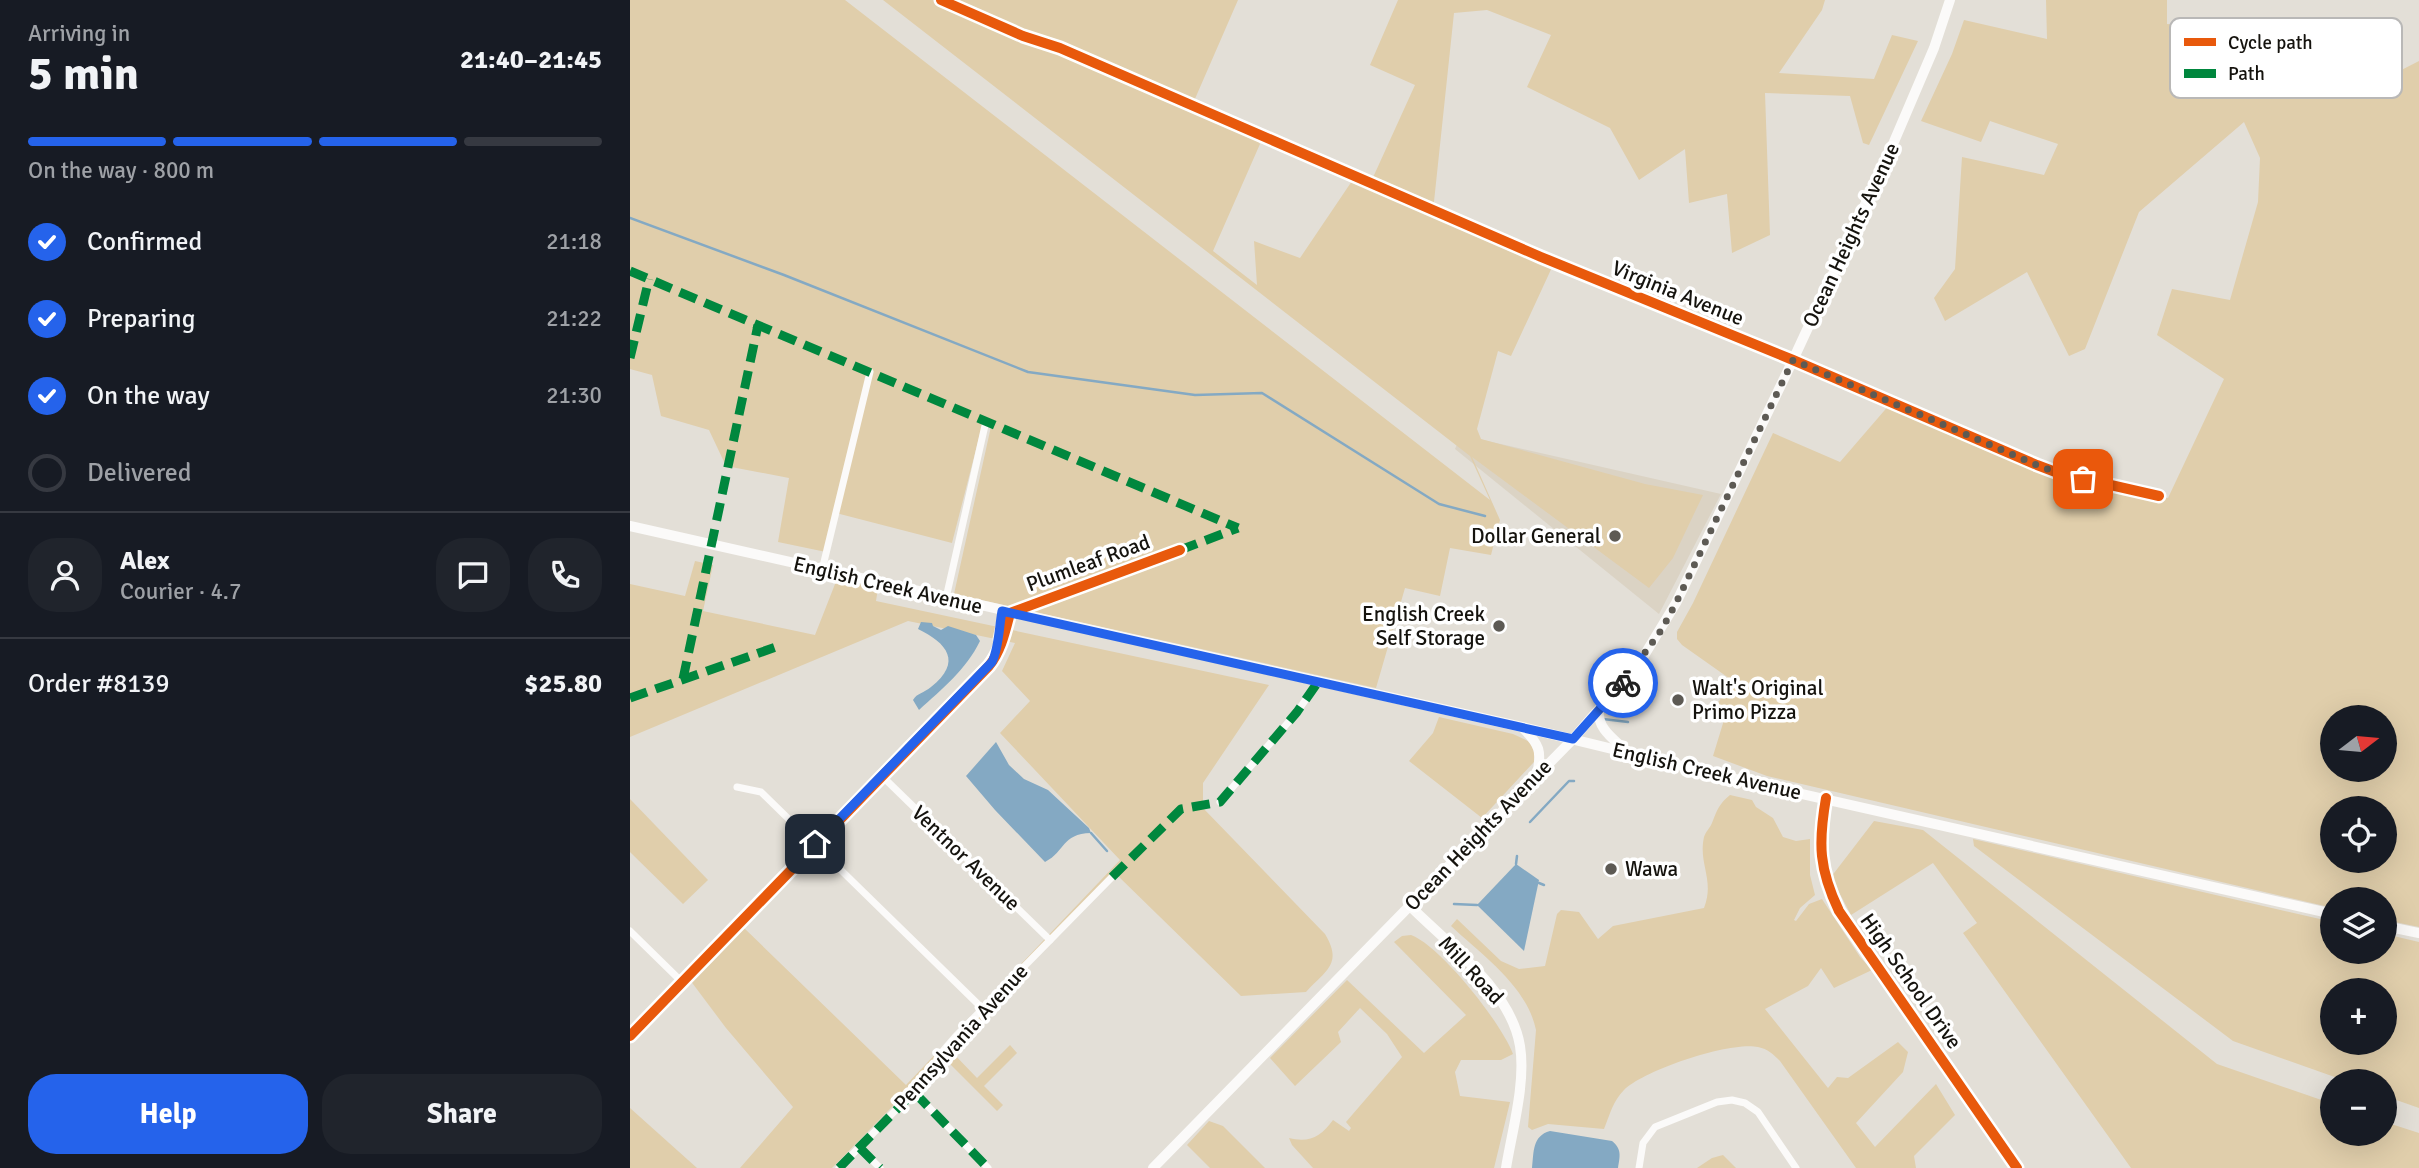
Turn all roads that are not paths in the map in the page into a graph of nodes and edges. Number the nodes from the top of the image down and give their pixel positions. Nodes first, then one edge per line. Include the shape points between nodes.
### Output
1 (941, 0) edge
2 (1950, 0) edge
3 (1793, 360) junction
4 (870, 372) dead end
5 (986, 421) dead end
6 (2160, 496) dead end
7 (630, 526) edge
8 (1180, 550) dead end
9 (822, 570) junction
10 (946, 598) junction
11 (1006, 612) junction
12 (1318, 682) junction
13 (1599, 710) junction
14 (1522, 727) junction
15 (1573, 739) junction
16 (1626, 751) junction
17 (882, 776) junction
18 (1536, 776) junction
19 (737, 786) dead end
20 (1826, 798) junction
21 (1220, 802) dead end
22 (815, 844) junction
23 (1112, 877) dead end
24 (1410, 905) junction
25 (2320, 911) edge
26 (2397, 928) edge
27 (630, 931) edge
28 (2419, 933) edge
29 (1050, 940) junction
30 (682, 982) junction
31 (982, 1008) junction
32 (630, 1036) edge
33 (914, 1093) junction
34 (860, 1147) junction
35 (839, 1168) edge
36 (880, 1168) edge
37 (988, 1168) edge
38 (1153, 1168) edge
39 (1506, 1168) edge
40 (1639, 1168) edge
41 (1796, 1168) edge
42 (2017, 1168) edge

1 - 3 street, Virginia Avenue
2 - 3 main road, Ocean Heights Avenue via 1893,144
3 - 6 street, Virginia Avenue via 2058,473
3 - 13 main road, Ocean Heights Avenue via 1671,612 1630,675
4 - 9 street
5 - 10 street
7 - 9 main road, English Creek Avenue
8 - 11 street, Plumleaf Road
9 - 10 main road, English Creek Avenue
10 - 11 main road, English Creek Avenue
11 - 12 main road, English Creek Avenue
11 - 17 street via 989,666
12 - 14 main road, English Creek Avenue
12 - 21 street
13 - 15 main road, Ocean Heights Avenue
13 - 16 main road via 1601,727
14 - 15 main road, English Creek Avenue
14 - 18 main road via 1539,748
15 - 16 main road, English Creek Avenue
15 - 18 main road, Ocean Heights Avenue
16 - 20 main road, English Creek Avenue
17 - 22 street
17 - 29 street, Ventnor Avenue
18 - 24 main road, Ocean Heights Avenue
19 - 22 street via 761,792
20 - 25 main road, English Creek Avenue
20 - 42 street, High School Drive via 1820,852 1839,911
22 - 30 street
22 - 31 street
23 - 29 street, Pennsylvania Avenue
24 - 38 main road, Ocean Heights Avenue
24 - 39 main road, Mill Road via 1488,983 1513,1021 1521,1072
26 - 28 main road
27 - 30 street
29 - 31 street, Pennsylvania Avenue
30 - 32 street
31 - 33 street, Pennsylvania Avenue via 941,1053 936,1069
33 - 34 street, Pennsylvania Avenue
33 - 37 street
34 - 35 street, Pennsylvania Avenue
34 - 36 street
40 - 41 street via 1643,1143 1655,1127 1728,1100 1754,1109

